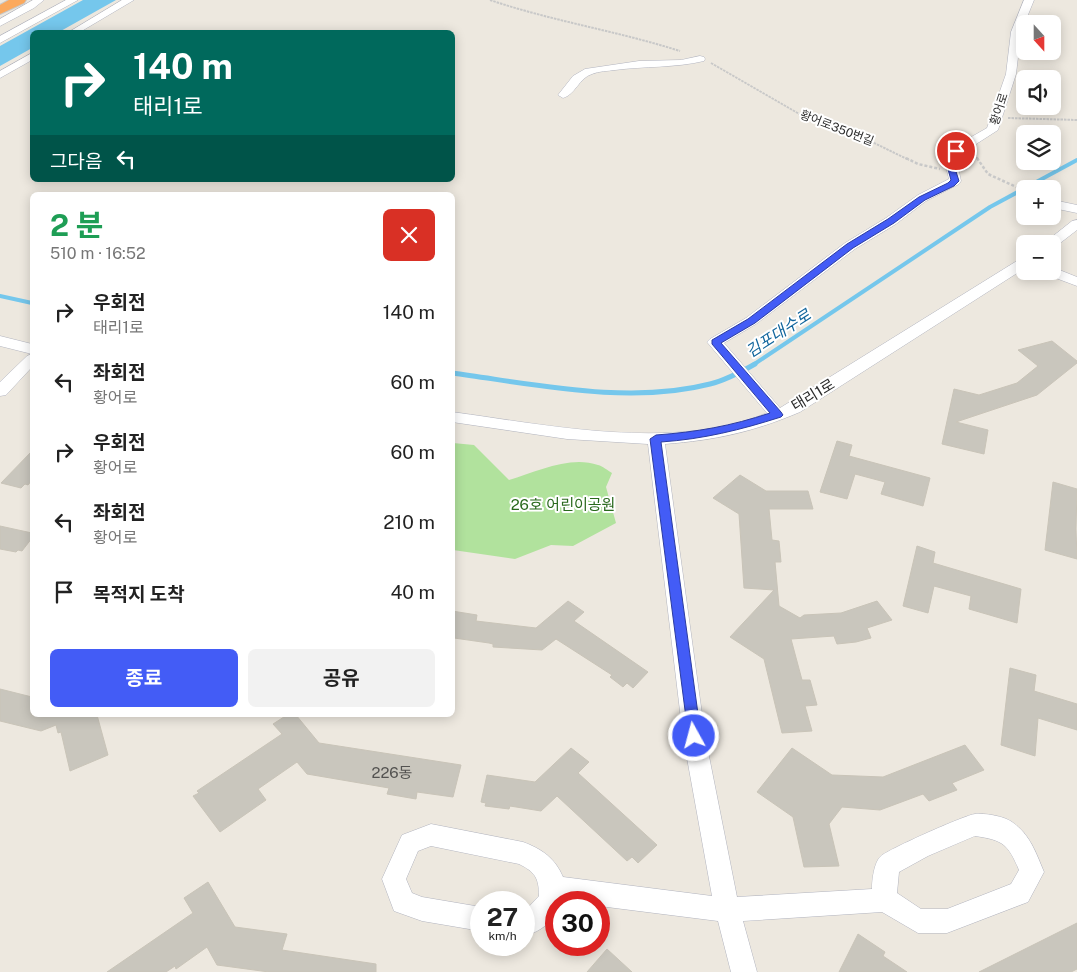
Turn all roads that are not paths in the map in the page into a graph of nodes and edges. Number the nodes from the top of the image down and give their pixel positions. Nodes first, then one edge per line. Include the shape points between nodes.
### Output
1 (19, 0) edge
2 (39, 0) edge
3 (73, 0) edge
4 (128, 0) edge
5 (1029, 0) edge
6 (0, 10) edge
7 (0, 23) edge
8 (77, 30) edge
9 (0, 40) edge
10 (30, 57) edge
11 (700, 59) road end
12 (0, 75) edge
13 (563, 95) dead end
14 (1061, 206) edge
15 (1077, 209) edge
16 (1077, 224) edge
17 (1061, 236) edge
18 (1016, 268) edge
19 (1061, 275) edge
20 (1077, 282) edge
21 (0, 341) edge
22 (30, 348) edge
23 (30, 361) edge
24 (0, 391) edge
25 (778, 415) junction
26 (455, 417) edge
27 (656, 439) junction
28 (551, 888) junction
29 (885, 900) junction
30 (728, 910) junction
31 (470, 917) edge
32 (535, 920) edge
33 (744, 972) edge

1 - 6 highway
2 - 7 street
3 - 9 street
4 - 8 street
5 - 25 street, 황어로 via 1016,32 1011,74 992,130 952,155 950,162 955,181 922,198 850,246 752,321 715,342
10 - 12 street
11 - 13 street via 589,71 577,78
14 - 15 street
16 - 17 street
18 - 25 street, 태리1로 via 812,397
19 - 20 street
21 - 22 street
23 - 24 street
25 - 27 street, 태리1로 via 734,429
26 - 27 street, 태리1로 via 567,433
27 - 30 street via 694,736
28 - 30 street
28 - 31 street via 551,878 538,861 523,853 431,835 410,843 394,879 403,902 422,909
28 - 32 street via 551,900
29 - 29 street via 918,921 946,921 1020,892 1032,872 1021,846 1002,830 974,825 888,866
29 - 30 street
30 - 33 street

